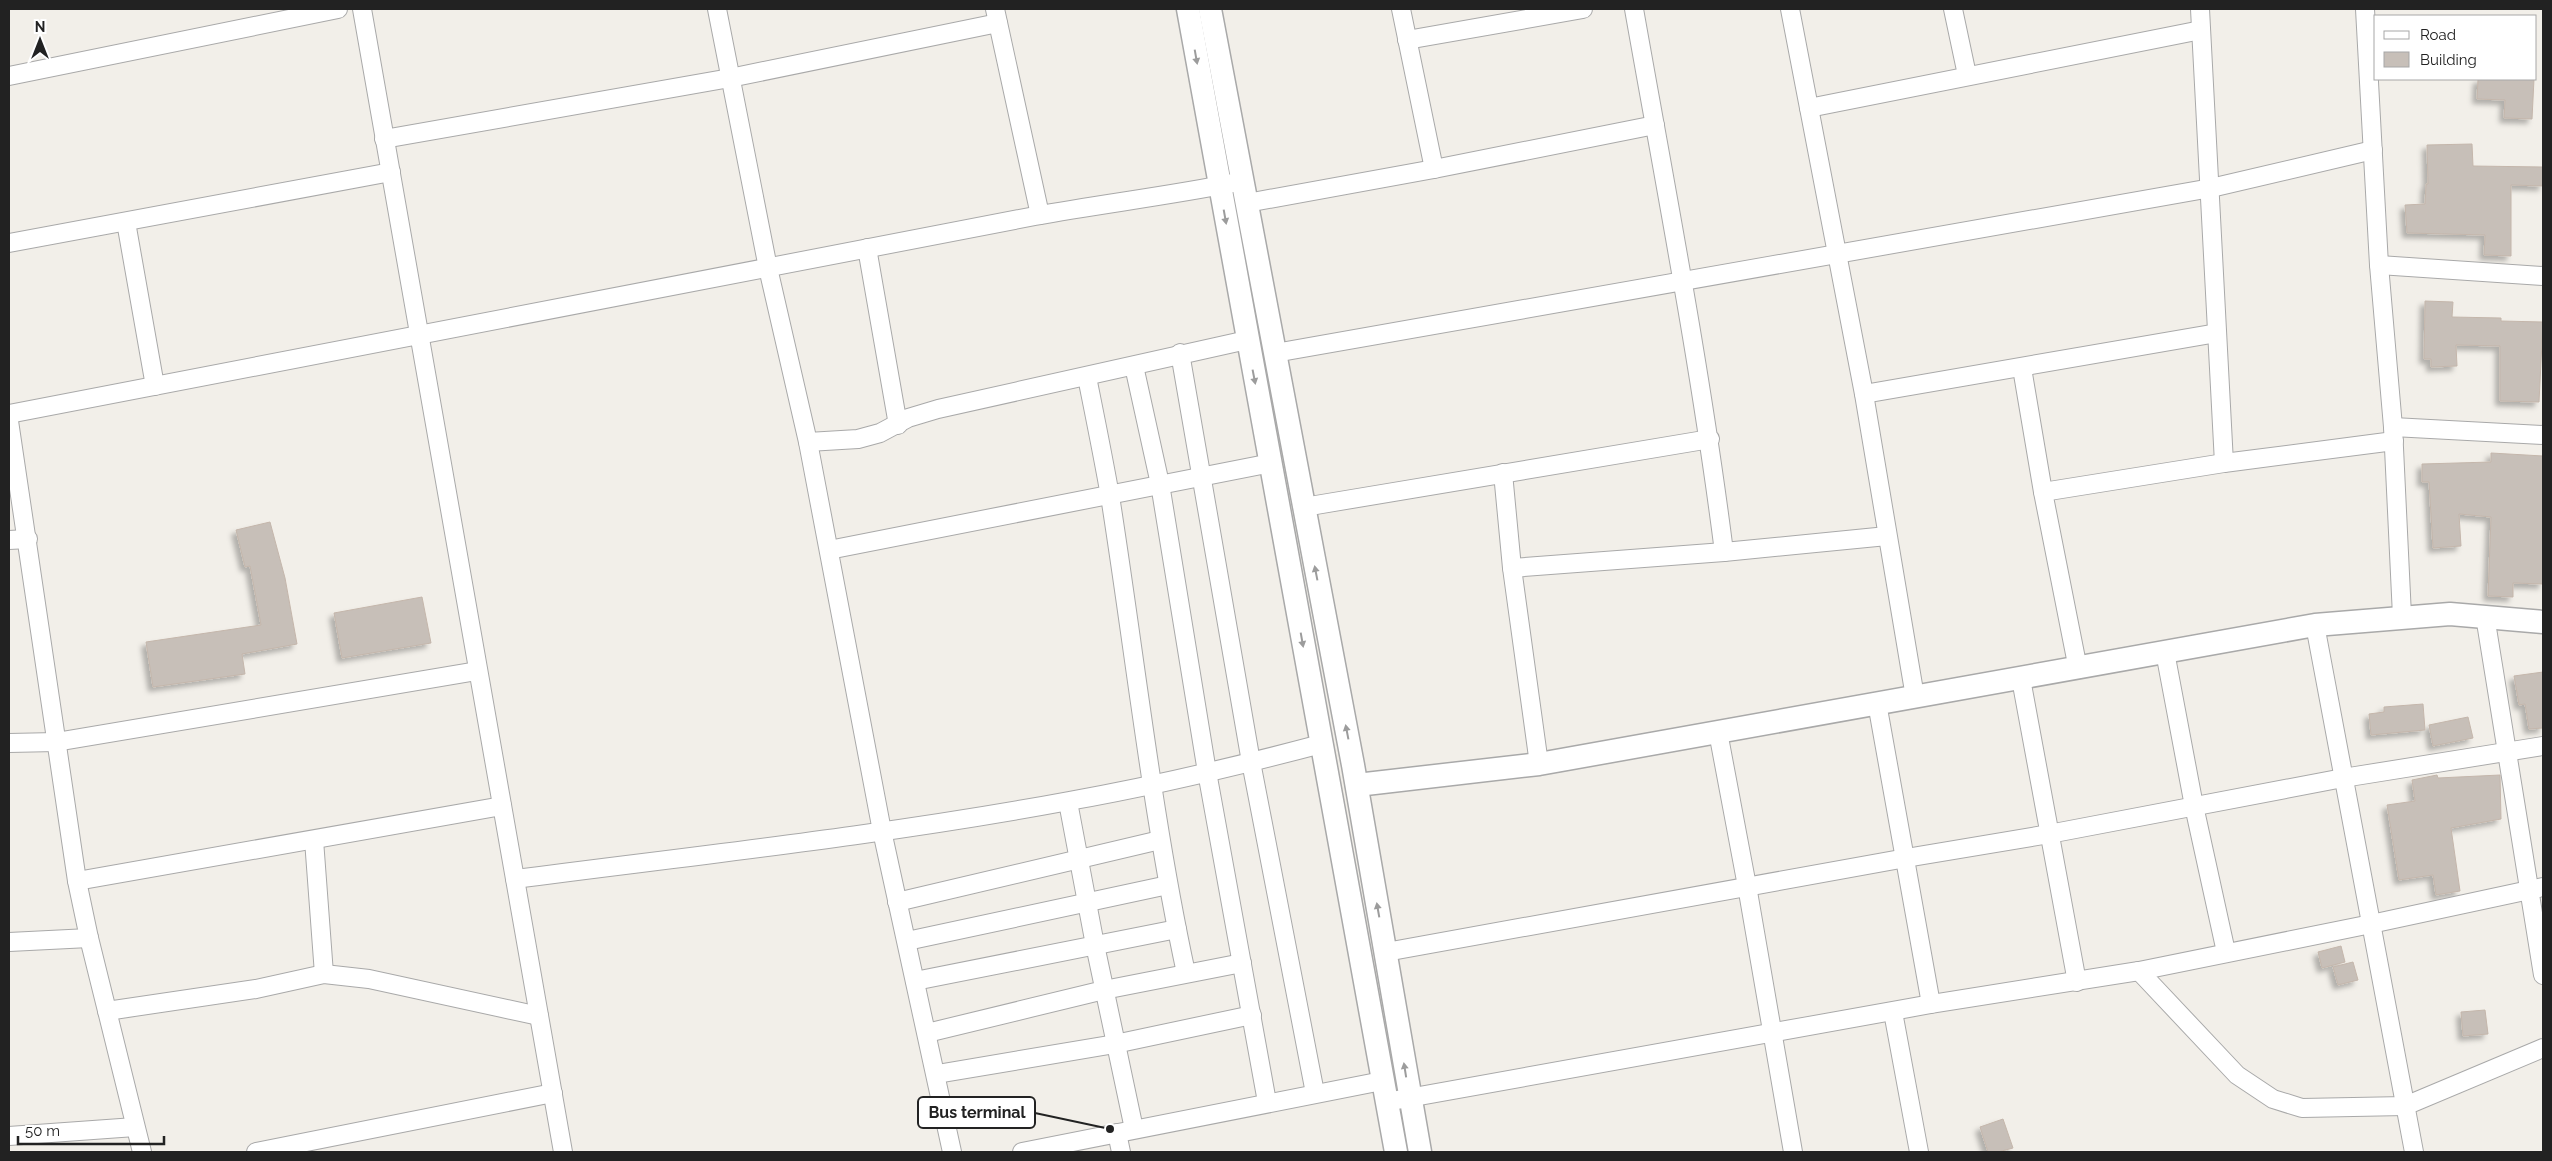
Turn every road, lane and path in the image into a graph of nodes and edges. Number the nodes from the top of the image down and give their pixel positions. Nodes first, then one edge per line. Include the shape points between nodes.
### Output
1 (338, 9) edge
2 (362, 9) edge
3 (717, 9) edge
4 (1188, 9) edge
5 (1210, 9) edge
6 (1401, 9) edge
7 (1583, 9) edge
8 (1634, 9) edge
9 (1790, 9) edge
10 (1953, 9) edge
11 (2200, 9) edge
12 (2365, 9) edge
13 (996, 16) edge
14 (2201, 30) junction
15 (1407, 40) junction
16 (1967, 75) junction
17 (9, 76) edge
18 (730, 78) junction
19 (1809, 108) junction
20 (1655, 125) junction
21 (384, 139) junction
22 (2374, 150) junction
23 (1434, 169) junction
24 (391, 172) junction
25 (1219, 186) junction
26 (2210, 188) junction
27 (1245, 192) junction
28 (1040, 215) junction
29 (126, 222) junction
30 (9, 242) edge
31 (867, 248) junction
32 (1836, 254) junction
33 (2379, 264) junction
34 (768, 268) junction
35 (2543, 276) edge
36 (1684, 280) junction
37 (420, 332) junction
38 (2217, 333) junction
39 (1247, 340) junction
40 (1275, 353) junction
41 (1180, 354) junction
42 (1134, 366) junction
43 (2022, 368) junction
44 (1087, 377) junction
45 (155, 386) junction
46 (1864, 394) junction
47 (9, 414) edge
48 (9, 422) edge
49 (898, 425) junction
50 (2393, 434) junction
51 (2543, 435) edge
52 (1710, 439) junction
53 (808, 442) junction
54 (1271, 463) junction
55 (2224, 464) junction
56 (1503, 472) junction
57 (1202, 476) junction
58 (1160, 484) junction
59 (2043, 492) junction
60 (1110, 495) junction
61 (1304, 508) junction
62 (1887, 536) junction
63 (9, 540) edge
64 (28, 540) junction
65 (829, 550) junction
66 (1724, 552) junction
67 (1512, 568) junction
68 (2402, 616) junction
69 (2485, 616) junction
70 (2543, 622) edge
71 (2315, 625) junction
72 (2165, 652) junction
73 (2078, 669) junction
74 (477, 670) junction
75 (2021, 679) junction
76 (1915, 697) junction
77 (1877, 703) junction
78 (1718, 732) junction
79 (56, 742) junction
80 (9, 743) edge
81 (1321, 744) junction
82 (2543, 746) edge
83 (2507, 753) junction
84 (1251, 762) junction
85 (1538, 764) junction
86 (1326, 770) junction
87 (1207, 772) junction
88 (1355, 775) junction
89 (2343, 778) junction
90 (1151, 785) junction
91 (1068, 802) junction
92 (502, 806) junction
93 (2194, 806) junction
94 (882, 831) junction
95 (2050, 834) junction
96 (314, 840) junction
97 (1160, 840) junction
98 (1906, 858) junction
99 (1080, 861) junction
100 (516, 879) junction
101 (76, 881) junction
102 (1168, 885) junction
103 (1747, 886) junction
104 (2537, 887) edge
105 (897, 902) junction
106 (1088, 902) junction
107 (2371, 924) junction
108 (1177, 929) junction
109 (88, 938) junction
110 (906, 941) junction
111 (9, 942) edge
112 (1095, 944) junction
113 (1386, 952) junction
114 (2226, 952) junction
115 (1242, 963) junction
116 (2139, 971) junction
117 (1186, 973) junction
118 (324, 974) junction
119 (2543, 975) edge
120 (914, 981) junction
121 (2076, 982) junction
122 (1104, 990) junction
123 (1931, 1004) junction
124 (107, 1011) junction
125 (1893, 1012) junction
126 (1252, 1015) junction
127 (539, 1016) junction
128 (927, 1033) junction
129 (1772, 1033) junction
130 (1115, 1044) junction
131 (2543, 1048) edge
132 (937, 1074) junction
133 (1384, 1092) junction
134 (553, 1093) junction
135 (1315, 1093) junction
136 (1410, 1097) junction
137 (1267, 1102) junction
138 (2405, 1106) junction
139 (135, 1127) junction
140 (1134, 1129) junction
141 (1117, 1133) junction
142 (9, 1136) edge
143 (142, 1152) edge
144 (256, 1152) edge
145 (563, 1152) edge
146 (952, 1152) edge
147 (1022, 1152) edge
148 (1122, 1152) edge
149 (1396, 1152) edge
150 (1420, 1152) edge
151 (1793, 1152) edge
152 (1919, 1152) edge
153 (2414, 1152) edge

1 - 17 street
2 - 21 street
3 - 18 street
4 -> 25 street
5 - 27 street
6 - 15 street
7 - 15 street
8 - 20 street
9 - 19 street
10 - 16 street
11 - 14 street
12 - 22 street
13 - 18 street
13 - 28 street
14 - 16 street
14 - 26 street
15 - 23 street
16 - 19 street
18 - 21 street
18 - 34 street
19 - 32 street
20 - 23 street
20 - 36 street
21 - 24 street
22 - 26 street
22 - 33 street
23 - 27 street
24 - 29 street
24 - 37 street
25 - 27 street
25 - 28 street
25 -> 39 street
26 - 32 street
26 - 38 street
27 - 40 street
28 - 31 street
29 - 30 street
29 - 45 street
31 - 34 street
31 - 49 street
32 - 36 street
32 - 46 street
33 - 35 street
33 - 50 street
34 - 37 street
34 - 53 street
36 - 40 street
36 - 52 street
37 - 45 street
37 - 74 street
38 - 43 street
38 - 55 street
39 - 41 street
39 -> 54 street
40 - 61 street
41 - 42 street
41 - 57 street
42 - 44 street
42 - 58 street
43 - 46 street
43 - 59 street
44 - 49 street via 938,409 908,418
44 - 60 street
45 - 47 street
46 - 62 street
48 - 64 street
49 - 53 street via 858,438
50 - 51 street
50 - 55 street
50 - 68 street
52 - 56 street
52 - 66 street
53 - 65 street
54 - 57 street
54 -> 81 street
55 - 59 street
56 - 61 street
56 - 67 street
57 - 58 street
57 - 84 street
58 - 60 street
58 - 87 street
59 - 73 street
60 - 65 street
60 - 90 street
88 -> 61 street
62 - 66 street
62 - 76 street
63 - 64 street
64 - 79 street
65 - 94 street
66 - 67 street
67 - 85 street
68 - 69 street
68 - 71 street
69 - 70 street
69 - 83 street
71 - 72 street
71 - 89 street
72 - 73 street
72 - 93 street
73 - 75 street
74 - 79 street
74 - 92 street
75 - 76 street
75 - 95 street
76 - 77 street
77 - 78 street
77 - 98 street
78 - 85 street
78 - 103 street
79 - 80 street
79 - 101 street
81 - 84 street
81 - 86 street
82 - 83 street
83 - 89 street
83 - 104 street
84 - 87 street
84 - 135 street
85 - 88 street
86 - 88 street
86 - 133 street
87 - 90 street
87 - 115 street
113 -> 88 street
89 - 93 street
89 - 107 street
90 - 91 street
90 - 97 street
91 - 94 street
91 - 99 street
92 - 96 street
92 - 100 street
93 - 95 street
93 - 114 street
94 - 100 street
94 - 105 street
95 - 98 street
95 - 121 street
96 - 101 street
96 - 118 street
97 - 99 street
97 - 102 street
98 - 103 street
98 - 123 street
99 - 105 street
99 - 106 street
100 - 127 street
101 - 109 street
102 - 106 street
102 - 108 street
103 - 113 street
103 - 129 street
104 - 107 street
104 - 119 street
105 - 110 street
106 - 110 street
106 - 112 street
107 - 114 street
107 - 138 street
108 - 112 street
108 - 117 street
109 - 111 street
109 - 124 street
110 - 120 street
112 - 120 street
112 - 122 street
136 -> 113 street
114 - 116 street
115 - 117 street
115 - 126 street
116 - 121 street
116 - 138 street via 2237,1075 2273,1098 2302,1108
117 - 122 street
118 - 124 street
118 - 127 street via 369,979
120 - 128 street
121 - 123 street
122 - 128 street
122 - 130 street
123 - 125 street
124 - 139 street
125 - 129 street
125 - 152 street
126 - 130 street
126 - 137 street
127 - 134 street
128 - 132 street
129 - 136 street
129 - 151 street
130 - 132 street
130 - 140 street
131 - 138 street
132 - 146 street
133 - 135 street
133 - 136 street
133 - 149 street
134 - 144 street
134 - 145 street
135 - 137 street
136 - 150 street
137 - 140 street
138 - 153 street
139 - 142 street
139 - 143 street
140 - 141 street
141 - 147 street
141 - 148 street

